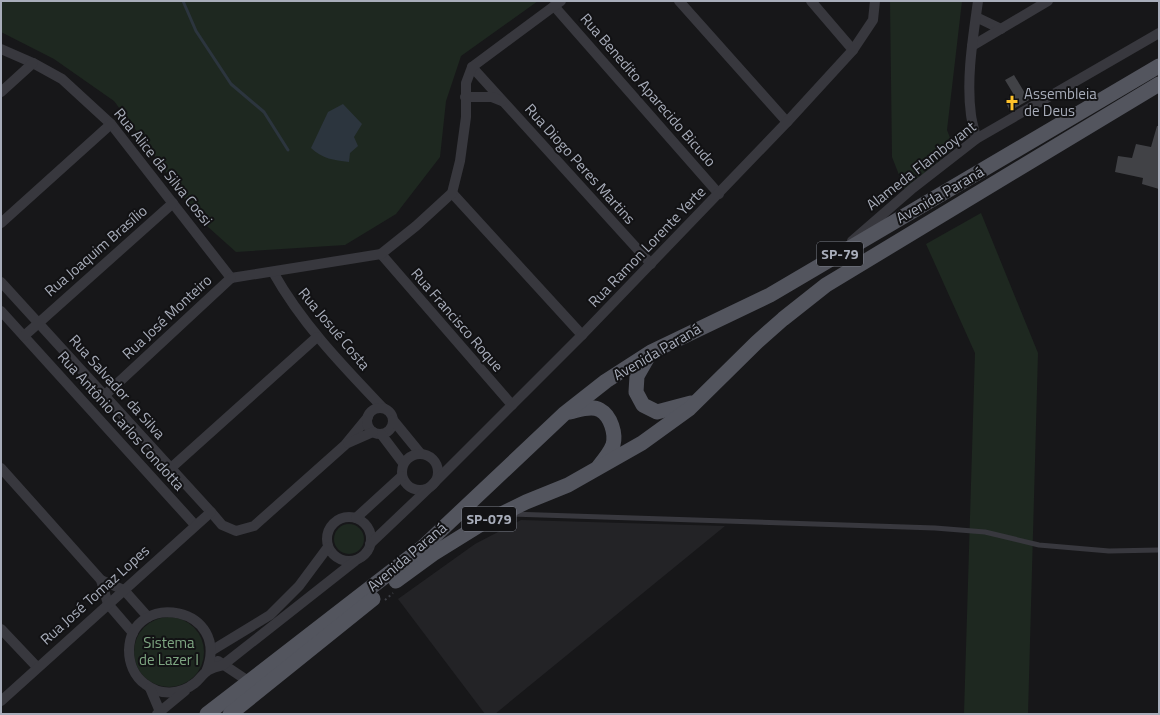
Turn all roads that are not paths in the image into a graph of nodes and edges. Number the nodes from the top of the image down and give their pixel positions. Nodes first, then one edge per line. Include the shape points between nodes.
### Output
1 (679, 1) edge
2 (811, 1) edge
3 (875, 1) edge
4 (978, 1) edge
5 (1048, 1) edge
6 (558, 3) edge
7 (976, 17) junction
8 (1001, 29) junction
9 (1159, 33) edge
10 (972, 46) junction
11 (1, 49) edge
12 (853, 50) junction
13 (33, 63) junction
14 (1159, 66) edge
15 (472, 67) junction
16 (1159, 84) edge
17 (1, 92) edge
18 (465, 97) junction
19 (481, 97) junction
20 (504, 102) junction
21 (466, 118) junction
22 (787, 122) junction
23 (111, 124) junction
24 (976, 139) junction
25 (452, 193) junction
26 (719, 194) junction
27 (173, 203) junction
28 (1, 223) edge
29 (380, 254) junction
30 (832, 259) junction
31 (651, 264) junction
32 (273, 272) junction
33 (231, 278) junction
34 (1, 282) edge
35 (1, 311) edge
36 (38, 322) junction
37 (582, 335) junction
38 (24, 336) junction
39 (317, 337) junction
40 (757, 342) joint
41 (651, 352) junction
42 (360, 384) junction
43 (105, 395) junction
44 (698, 401) junction
45 (512, 405) junction
46 (383, 408) junction
47 (370, 414) junction
48 (564, 414) junction
49 (393, 420) junction
50 (377, 433) junction
51 (345, 445) junction
52 (526, 448) joint
53 (420, 453) junction
54 (403, 463) junction
55 (1, 468) edge
56 (171, 468) junction
57 (594, 471) junction
58 (402, 476) junction
59 (432, 486) junction
60 (211, 512) junction
61 (500, 514) junction
62 (356, 518) junction
63 (195, 525) junction
64 (370, 544) junction
65 (328, 547) junction
66 (1159, 550) edge
67 (355, 560) junction
68 (101, 580) junction
69 (124, 590) junction
70 (108, 604) junction
71 (148, 617) junction
72 (1, 629) edge
73 (134, 633) junction
74 (211, 653) junction
75 (223, 665) junction
76 (37, 667) junction
77 (206, 672) junction
78 (248, 681) junction
79 (150, 688) junction
80 (187, 689) junction
81 (1, 701) edge
82 (159, 713) edge
83 (207, 714) edge
84 (230, 714) edge

1 - 22 street
2 - 12 street
3 - 12 street, Rua Ramon Lorente Yerte via 874,20
4 - 7 street
5 - 8 street
6 - 15 street
6 - 26 street, Rua Benedito Aparecido Bicudo
7 - 8 street
7 - 10 street
8 - 10 street
9 - 24 street, Alameda Flamboyant
10 - 24 street via 970,94
11 - 13 street, Rua Alice da Silva Cossi
12 - 22 street, Rua Ramon Lorente Yerte
13 - 17 street
13 - 23 street, Rua Alice da Silva Cossi via 62,79
14 - 30 main road, Avenida Paraná / SP-79
15 - 18 street via 466,83
15 - 20 street, Rua Diogo Peres Martins
16 - 40 main road, Avenida Paraná / SP-79 via 826,285
18 - 19 street, Rua Diogo Peres Martins
18 - 21 street
19 - 20 street, Rua Diogo Peres Martins
19 - 21 street via 470,107
20 - 31 street, Rua Diogo Peres Martins
21 - 25 street
22 - 26 street, Rua Ramon Lorente Yerte
23 - 27 street, Rua Alice da Silva Cossi
23 - 28 street
24 - 30 street, Alameda Flamboyant via 912,188
25 - 29 street
25 - 37 street
26 - 31 street, Rua Ramon Lorente Yerte
27 - 33 street, Rua Alice da Silva Cossi
27 - 36 street, Rua Joaquim Brasílio
29 - 32 street
29 - 45 street, Rua Francisco Roque
30 - 41 main road, Avenida Paraná / SP-79 via 770,295
31 - 37 street, Rua Ramon Lorente Yerte
32 - 33 street
32 - 39 street, Rua Josué Costa via 285,295
33 - 43 street, Rua José Monteiro
34 - 36 street, Rua Salvador da Silva
35 - 38 street, Rua Antônio Carlos Condotta
36 - 38 street
36 - 43 street, Rua Salvador da Silva
37 - 45 street, Rua Ramon Lorente Yerte
38 - 63 street, Rua Antônio Carlos Condotta
39 - 42 street, Rua Josué Costa
39 - 56 street
40 - 44 main road, Avenida Paraná / SP-079
41 - 44 main road via 637,376 636,392 643,405 657,412
41 - 48 main road, Avenida Paraná / SP-79 via 606,381
42 - 46 street, Rua Josué Costa
42 - 47 street, Rua Josué Costa
43 - 56 street, Rua Salvador da Silva
44 - 57 main road, Avenida Paraná / SP-079 via 642,443
45 - 59 street, Rua Ramon Lorente Yerte
46 - 47 street
46 - 49 street via 390,412
47 - 50 street via 368,425
47 - 51 street
48 - 52 main road, Avenida Paraná / SP-79
48 - 57 main road via 587,408 600,410 609,419 614,432 613,445 606,458
49 - 50 street via 389,431
49 - 53 street
50 - 51 street
50 - 54 street
51 - 60 street via 254,526 236,532 222,525
52 - 78 main road, Avenida Paraná / SP-079 via 423,547
53 - 54 street via 410,456
53 - 59 street via 431,457 438,467 438,477
54 - 58 street
55 - 68 street
56 - 60 street, Rua Salvador da Silva
57 - 61 main road, Avenida Paraná / SP-079
58 - 59 street via 408,486 414,489
58 - 62 street
59 - 64 street, Rua Ramon Lorente Yerte
60 - 63 street, Rua José Tomaz Lopes
61 - 66 lane via 935,528 985,532 1038,545 1109,551
61 - 84 main road, Avenida Paraná / SP-079 via 433,554
62 - 64 street via 370,531
62 - 65 street via 342,518 330,526 326,540
63 - 69 street, Rua José Tomaz Lopes
64 - 67 street via 362,557
65 - 67 street via 336,558
65 - 74 street via 299,586 270,615
67 - 75 street
68 - 69 street
68 - 70 street
69 - 70 street, Rua José Tomaz Lopes
69 - 71 street
70 - 73 street
70 - 76 street, Rua José Tomaz Lopes
71 - 73 street via 137,626
71 - 74 street via 176,611 190,616 201,625 208,637
72 - 76 street
73 - 79 street via 129,645 129,658 136,675
74 - 75 street
74 - 77 street
75 - 77 street
75 - 78 street
76 - 81 street, Rua José Tomaz Lopes
77 - 80 street
78 - 83 main road, Avenida Paraná / SP-079
79 - 80 street via 175,693
79 - 82 street
80 - 82 street

